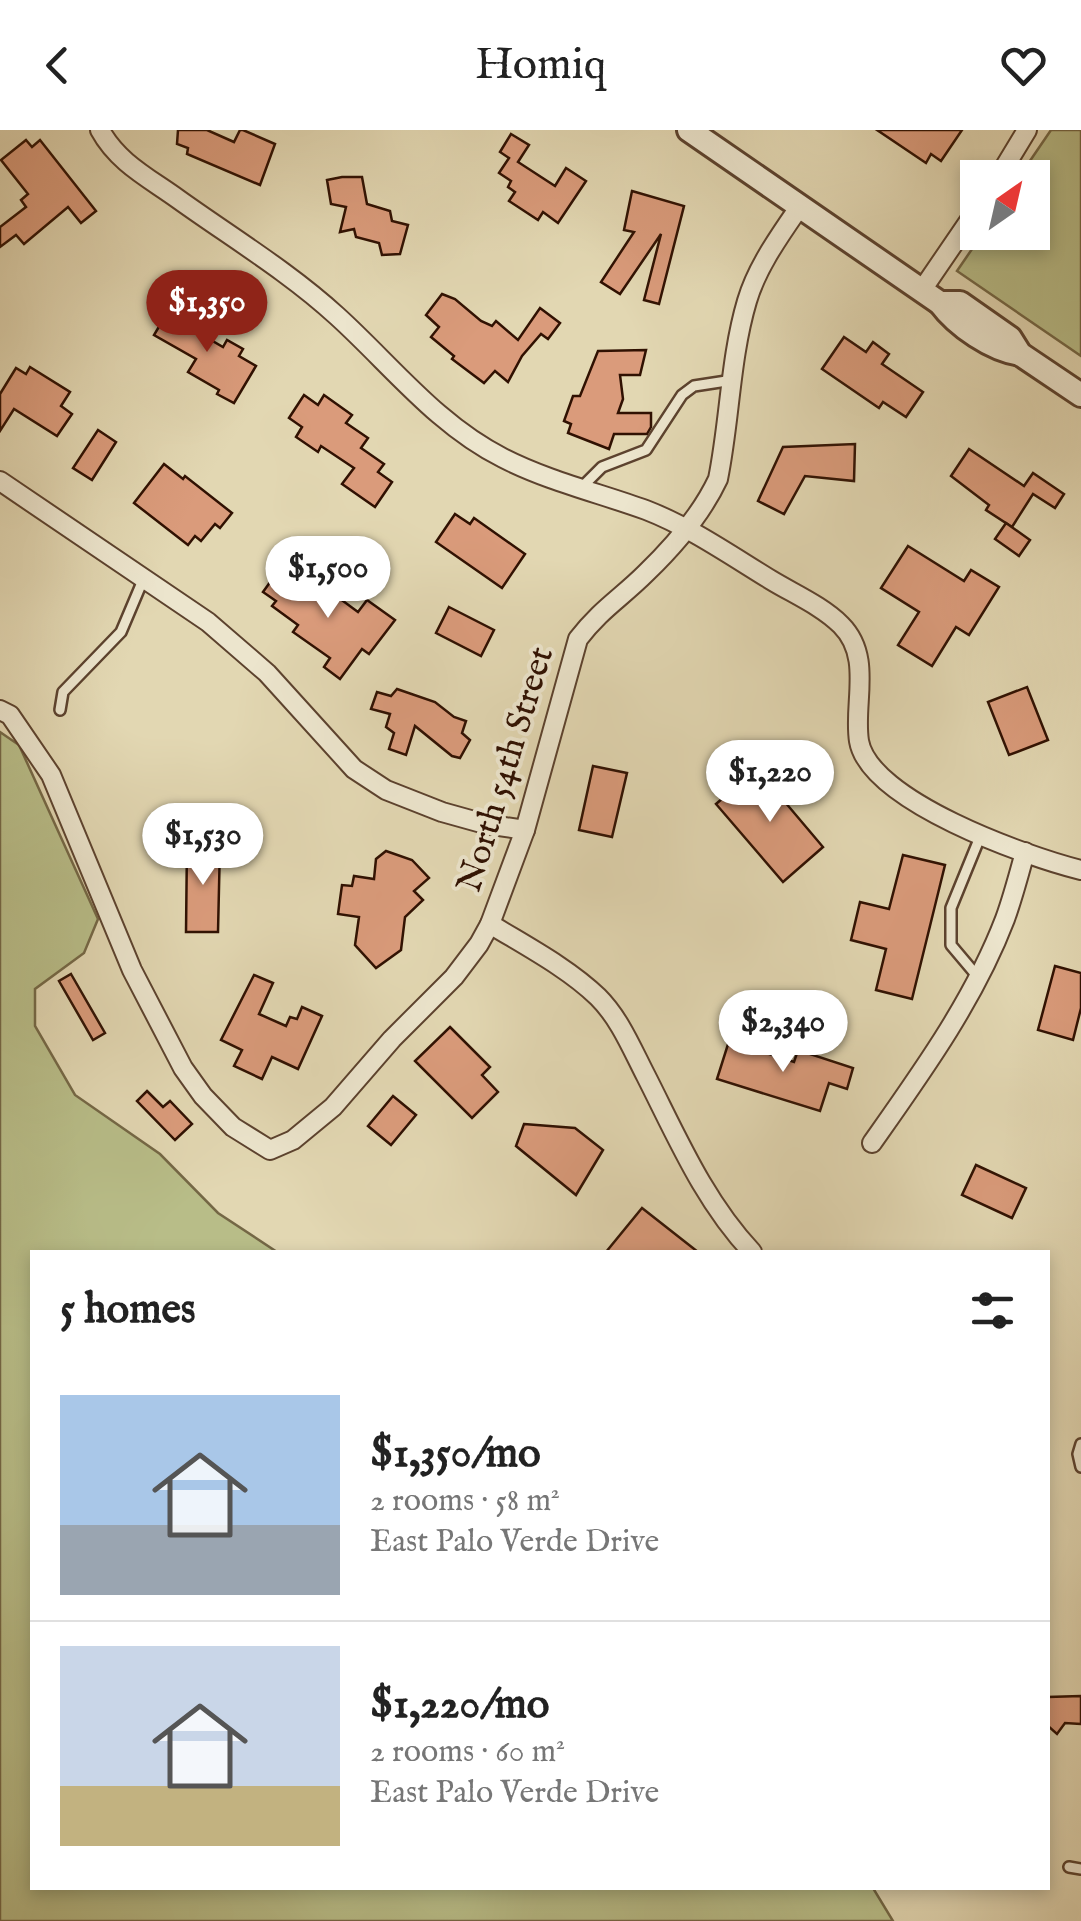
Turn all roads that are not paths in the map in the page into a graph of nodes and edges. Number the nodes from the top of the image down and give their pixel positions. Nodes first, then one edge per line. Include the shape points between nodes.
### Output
1 (100, 130) edge
2 (689, 130) edge
3 (1027, 130) edge
4 (1009, 160) edge
5 (800, 206) junction
6 (960, 242) edge
7 (931, 297) junction
8 (733, 380) junction
9 (1081, 395) edge
10 (0, 481) edge
11 (582, 488) junction
12 (686, 528) junction
13 (144, 577) junction
14 (0, 710) edge
15 (60, 710) dead end
16 (526, 830) junction
17 (982, 834) junction
18 (1025, 852) junction
19 (1081, 870) edge
20 (490, 924) junction
21 (978, 977) junction
22 (872, 1143) dead end
23 (750, 1250) edge
24 (1081, 1444) edge
25 (1081, 1468) edge
26 (1069, 1867) dead end
27 (1081, 1868) edge

1 - 11 street via 127,165 336,314 474,443
2 - 5 street
3 - 4 street
5 - 7 street
5 - 8 street, North 54th Street via 747,298
6 - 7 street
7 - 9 street via 960,303
8 - 11 lane via 694,386 646,450 602,466
8 - 12 street, North 54th Street via 718,479
10 - 13 street
11 - 12 street
12 - 16 street, North 54th Street via 578,639
12 - 17 street via 842,626 860,663 858,734 868,762 912,802
13 - 15 lane via 121,632 64,692
13 - 16 street via 266,672 354,769 442,812
14 - 20 street, North 54th Street via 51,776 132,970 183,1068 233,1127 270,1150 333,1106 454,977
16 - 20 street, North 54th Street
17 - 18 street
17 - 21 lane via 950,908 951,945
18 - 19 street
18 - 21 street
20 - 23 street via 598,997 620,1026 707,1196
21 - 22 street
24 - 25 lane
26 - 27 lane

